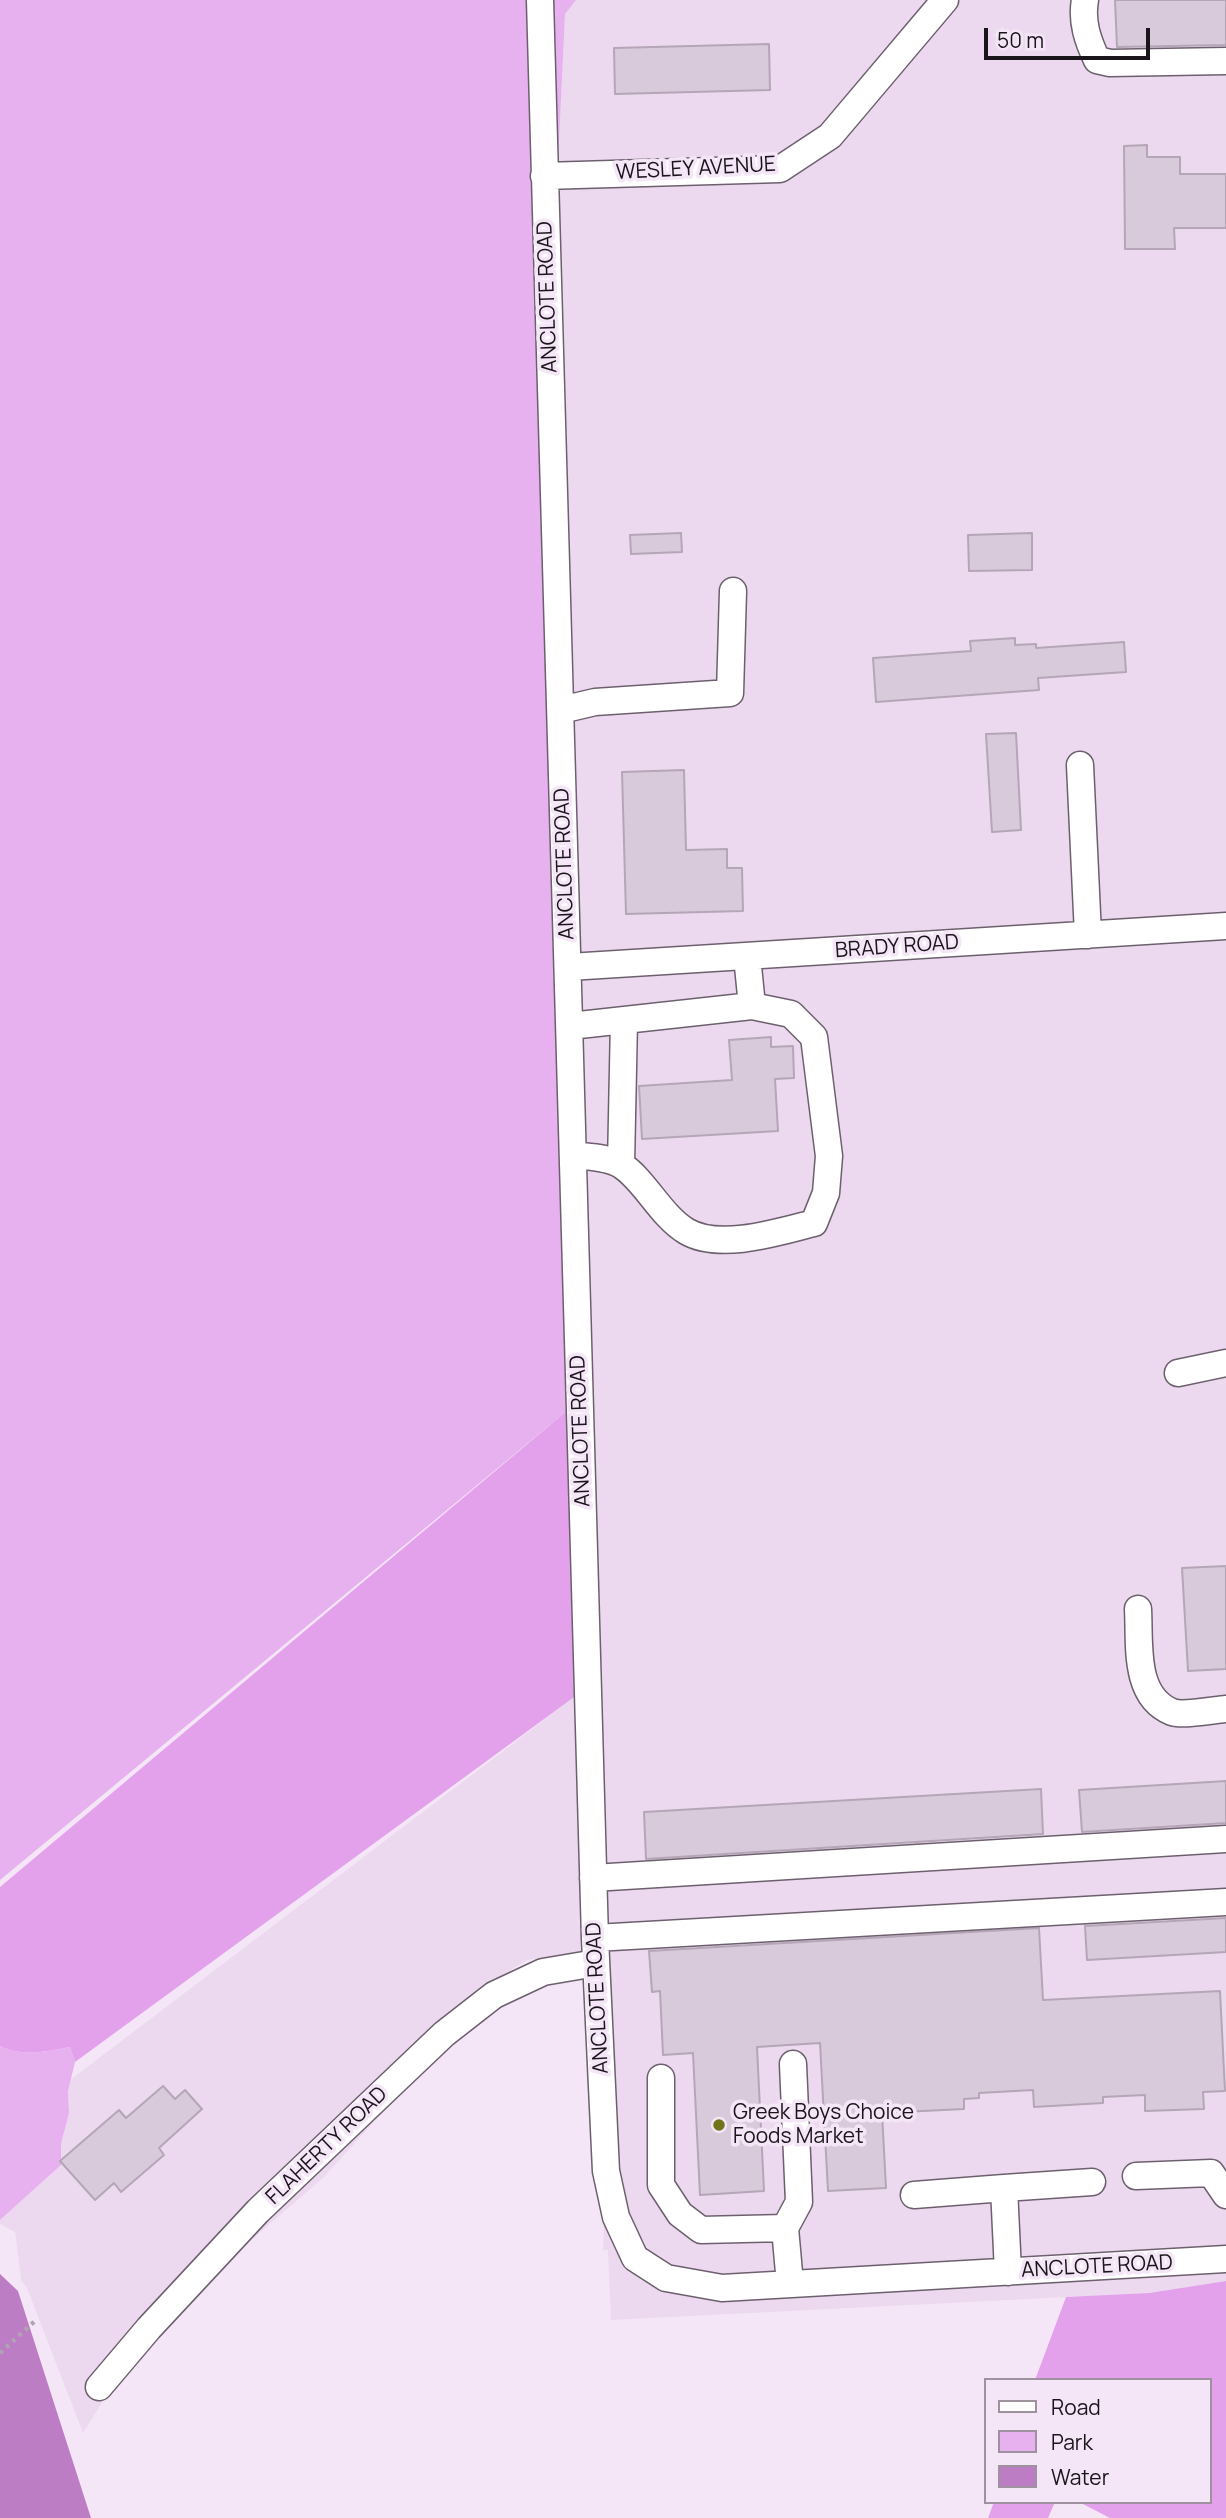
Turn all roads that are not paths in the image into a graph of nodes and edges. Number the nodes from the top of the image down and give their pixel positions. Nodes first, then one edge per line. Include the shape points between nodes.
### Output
1 (540, 0) edge
2 (945, 0) edge
3 (1085, 0) edge
4 (1226, 61) edge
5 (544, 176) junction
6 (733, 591) dead end
7 (561, 710) junction
8 (1080, 765) dead end
9 (1226, 926) edge
10 (1088, 935) junction
11 (747, 956) junction
12 (569, 967) junction
13 (752, 1006) junction
14 (624, 1020) junction
15 (570, 1026) junction
16 (573, 1155) junction
17 (621, 1165) junction
18 (1226, 1363) edge
19 (1178, 1373) dead end
20 (1138, 1609) dead end
21 (1226, 1709) edge
22 (1226, 1839) edge
23 (593, 1878) junction
24 (1226, 1902) edge
25 (595, 1951) junction
26 (793, 2064) dead end
27 (661, 2078) dead end
28 (1136, 2176) dead end
29 (1091, 2182) dead end
30 (1004, 2188) junction
31 (914, 2195) dead end
32 (1226, 2195) edge
33 (785, 2228) junction
34 (1226, 2259) edge
35 (1008, 2272) junction
36 (790, 2284) junction
37 (99, 2387) dead end

1 - 5 street, ANCLOTE ROAD
2 - 5 street, WESLEY AVENUE via 830,136 780,169
3 - 4 street via 1087,40 1097,60
5 - 7 street, ANCLOTE ROAD
6 - 7 street via 730,693 595,702
7 - 12 street, ANCLOTE ROAD
8 - 10 street
9 - 10 street, BRADY ROAD
10 - 11 street, BRADY ROAD
11 - 12 street, BRADY ROAD
11 - 13 street
12 - 15 street, ANCLOTE ROAD
13 - 14 street
13 - 17 street via 791,1014 814,1037 829,1156 826,1193 814,1223 766,1236 715,1240 687,1232
14 - 15 street
14 - 17 street
15 - 16 street, ANCLOTE ROAD
16 - 17 street
16 - 23 street, ANCLOTE ROAD
18 - 19 street
20 - 21 street via 1142,1678 1154,1699 1173,1713
22 - 23 street
23 - 25 street, ANCLOTE ROAD
24 - 25 street, FLAHERTY ROAD
25 - 36 street, ANCLOTE ROAD via 606,2171 616,2217 635,2258 666,2278 722,2288
25 - 37 street, FLAHERTY ROAD via 494,1995 444,2034 258,2211
26 - 33 street via 799,2203
27 - 33 street via 662,2185 680,2214 701,2230
28 - 32 street via 1211,2173
29 - 30 street
30 - 31 street
30 - 35 street
33 - 36 street
34 - 35 street, ANCLOTE ROAD
35 - 36 street, ANCLOTE ROAD

